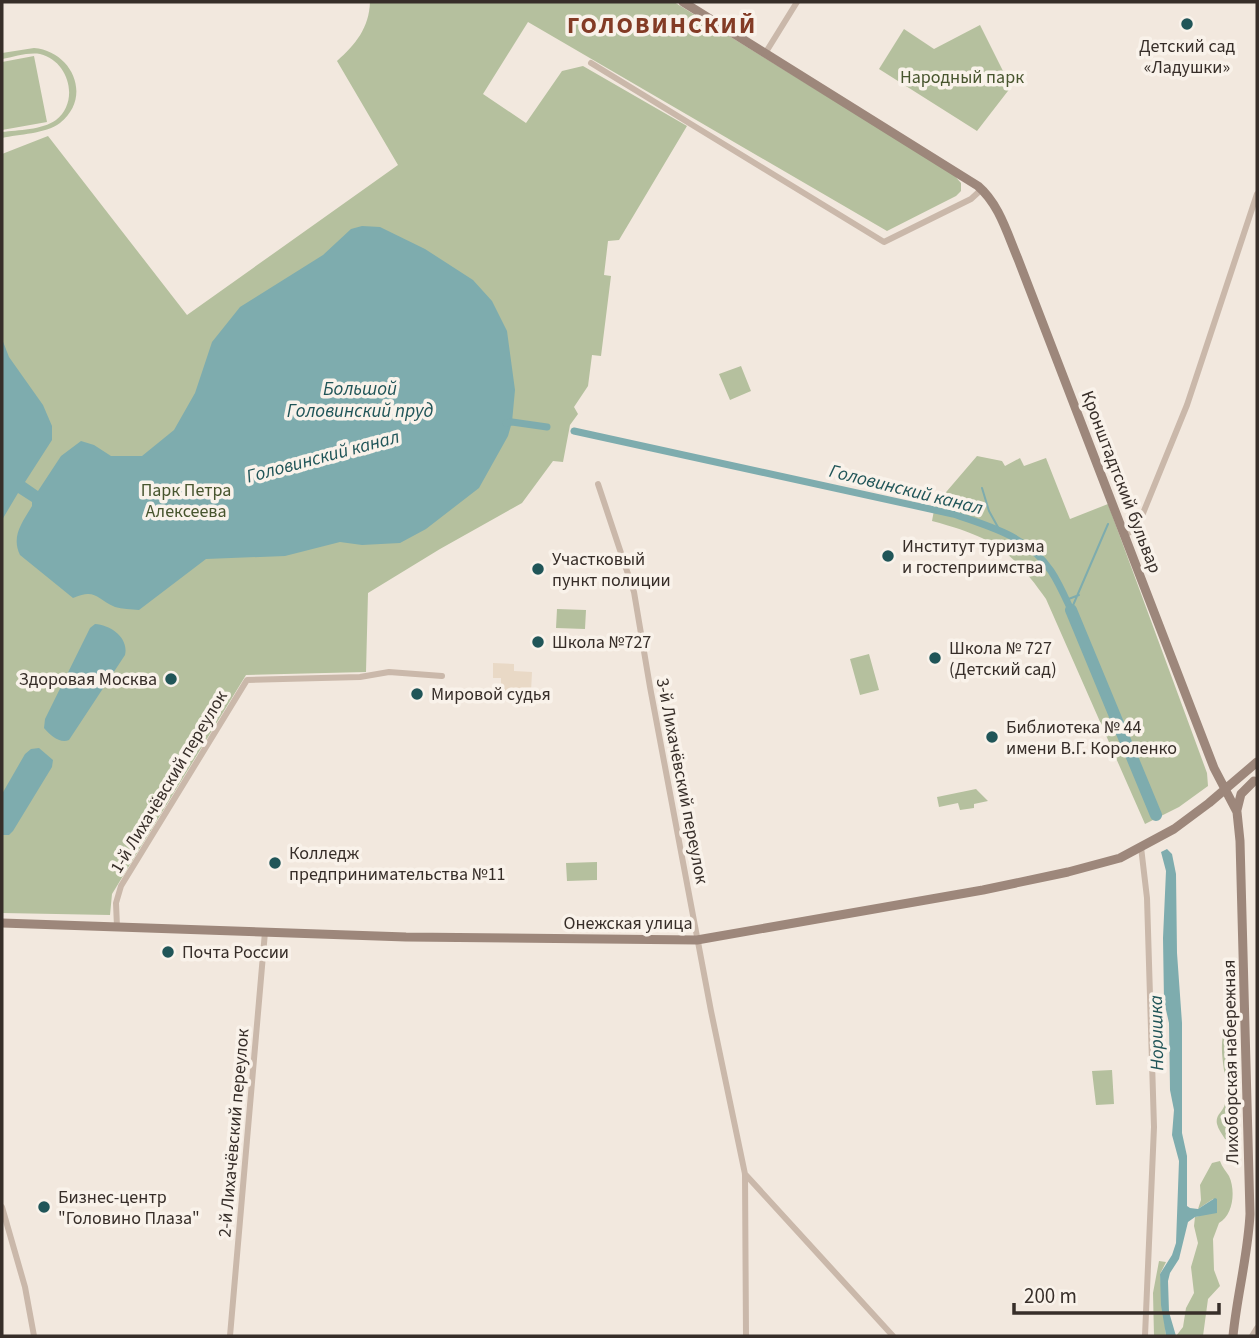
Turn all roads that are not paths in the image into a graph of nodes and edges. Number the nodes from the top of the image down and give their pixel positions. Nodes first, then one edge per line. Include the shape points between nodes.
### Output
1 (683, 2) edge
2 (797, 2) edge
3 (766, 52) junction
4 (591, 63) dead end
5 (982, 190) junction
6 (1257, 194) edge
7 (598, 484) dead end
8 (1125, 535) junction
9 (442, 676) dead end
10 (1257, 762) edge
11 (1256, 780) edge
12 (1226, 789) junction
13 (1237, 812) junction
14 (1142, 847) junction
15 (2, 923) edge
16 (117, 927) junction
17 (265, 932) junction
18 (697, 940) junction
19 (745, 1174) junction
20 (2, 1207) edge
21 (1257, 1328) edge
22 (34, 1336) edge
23 (230, 1336) edge
24 (746, 1336) edge
25 (893, 1336) edge
26 (1145, 1336) edge
27 (1233, 1336) edge
28 (1252, 1336) edge

1 - 3 main road, Кронштадтский бульвар
2 - 3 street
3 - 5 main road, Кронштадтский бульвар
4 - 5 street via 884,242
5 - 8 main road, Кронштадтский бульвар via 997,209 1018,259
6 - 8 street via 1187,405 1137,528
7 - 18 street, 3-й Лихачёвский переулок via 634,592
8 - 12 main road, Кронштадтский бульвар
9 - 16 street, 1-й Лихачёвский переулок via 389,672 247,680 121,886
10 - 12 main road, Онежская улица
11 - 12 main road
11 - 13 main road via 1241,794
12 - 13 main road, Лихоборская набережная
12 - 14 main road, Онежская улица
13 - 27 main road, Лихоборская набережная via 1250,1213
14 - 18 main road, Онежская улица via 1068,872
14 - 26 street via 1154,1127
15 - 16 main road, Онежская улица
16 - 17 main road, Онежская улица
17 - 18 main road, Онежская улица
17 - 23 street, 2-й Лихачёвский переулок
18 - 19 street, 3-й Лихачёвский переулок
19 - 24 street, 3-й Лихачёвский переулок
19 - 25 street
20 - 22 street
21 - 28 street

